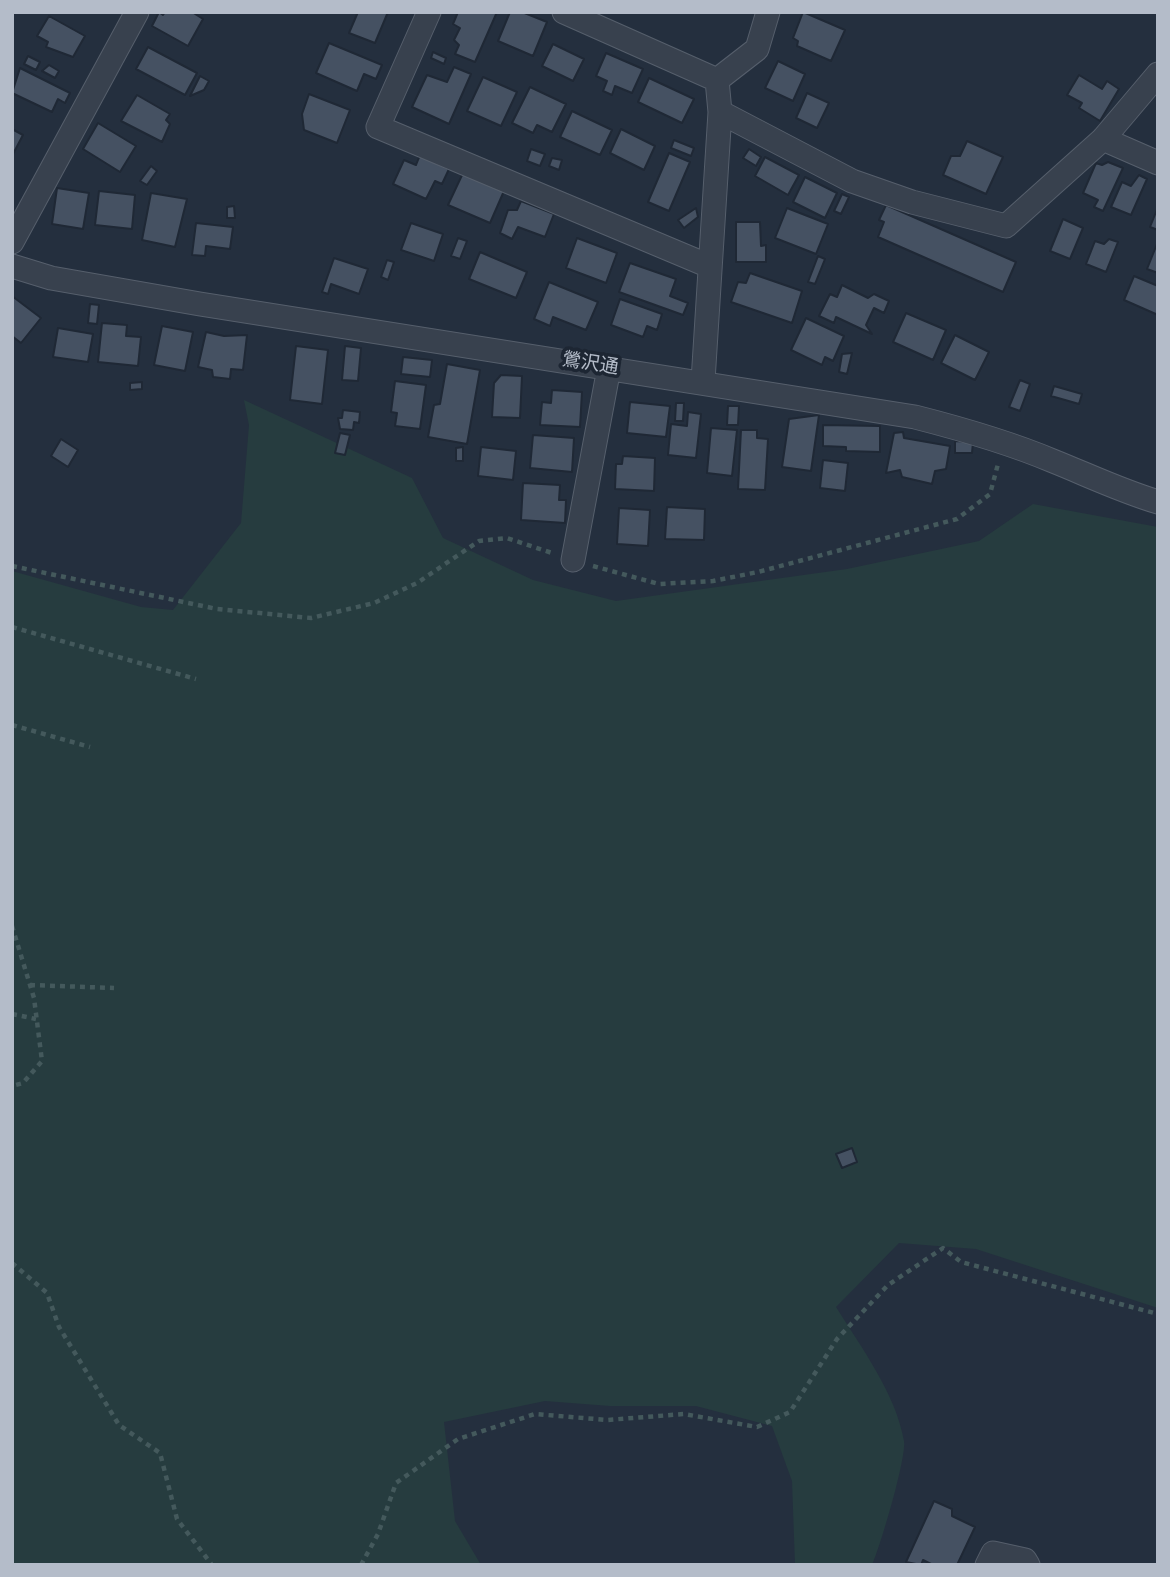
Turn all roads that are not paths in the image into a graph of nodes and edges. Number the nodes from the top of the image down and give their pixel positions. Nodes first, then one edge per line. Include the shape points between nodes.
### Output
1 (137, 12) edge
2 (429, 12) edge
3 (564, 12) edge
4 (768, 12) edge
5 (1158, 74) edge
6 (717, 80) junction
7 (720, 112) junction
8 (1103, 139) junction
9 (1158, 163) edge
10 (12, 242) edge
11 (12, 266) edge
12 (709, 266) junction
13 (609, 368) junction
14 (703, 382) junction
15 (1158, 502) edge
16 (573, 561) road end
17 (987, 1565) edge
18 (1028, 1565) edge

1 - 10 street
2 - 12 street via 378,127
3 - 6 street
4 - 6 street via 757,49
5 - 8 street
6 - 7 street
7 - 8 street via 852,181 1006,226
7 - 12 street
8 - 9 street
11 - 13 street, 鶯沢通 via 105,288
12 - 14 street
13 - 14 street, 鶯沢通
13 - 16 street
14 - 15 street, 鶯沢通 via 915,417 1004,442 1120,491
17 - 18 street via 993,1553 1025,1560

